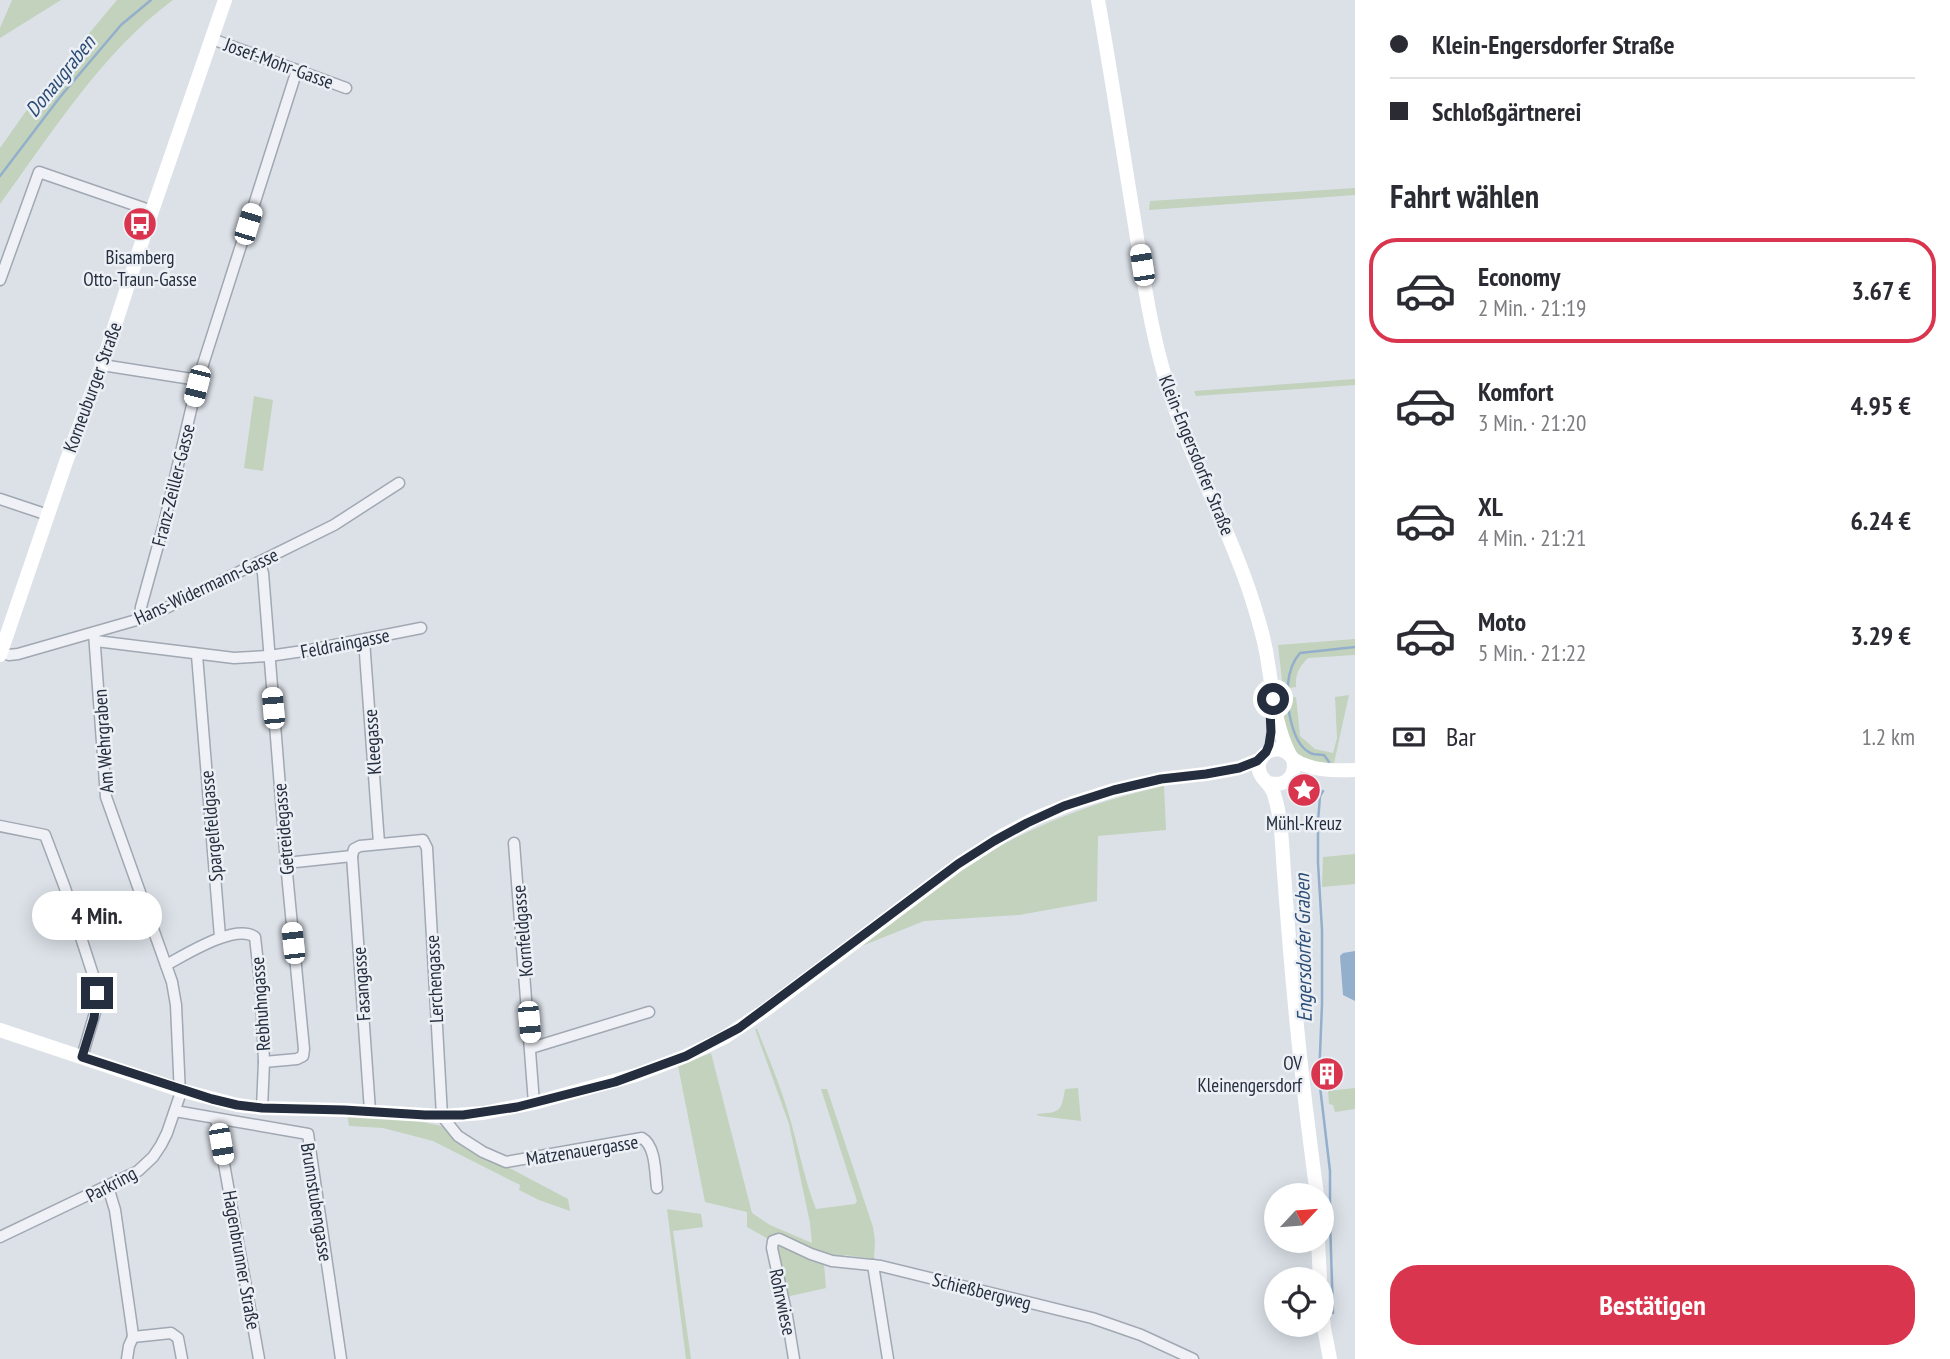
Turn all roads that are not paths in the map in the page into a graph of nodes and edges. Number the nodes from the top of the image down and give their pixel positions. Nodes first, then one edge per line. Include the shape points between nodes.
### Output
1 (225, 0) edge
2 (1098, 0) edge
3 (212, 39) junction
4 (297, 71) junction
5 (346, 88) dead end
6 (152, 211) junction
7 (0, 280) edge
8 (102, 365) junction
9 (198, 380) junction
10 (399, 483) dead end
11 (0, 499) edge
12 (48, 515) junction
13 (259, 562) junction
14 (140, 619) junction
15 (421, 628) dead end
16 (95, 637) junction
17 (364, 640) junction
18 (0, 654) edge
19 (197, 655) junction
20 (269, 656) junction
21 (1273, 699) junction
22 (1264, 755) junction
23 (1291, 757) junction
24 (1332, 770) junction
25 (1355, 770) edge
26 (1206, 774) junction
27 (1266, 780) junction
28 (1288, 780) junction
29 (0, 825) edge
30 (1282, 841) junction
31 (514, 843) dead end
32 (379, 844) junction
33 (352, 856) junction
34 (286, 863) junction
35 (220, 937) junction
36 (166, 965) junction
37 (649, 1012) dead end
38 (0, 1030) edge
39 (531, 1048) junction
40 (82, 1057) junction
41 (264, 1062) junction
42 (180, 1090) junction
43 (534, 1103) junction
44 (262, 1108) junction
45 (175, 1111) junction
46 (370, 1111) junction
47 (442, 1116) junction
48 (216, 1119) junction
49 (1316, 1183) edge
50 (108, 1186) junction
51 (657, 1188) dead end
52 (0, 1237) edge
53 (772, 1246) joint
54 (873, 1265) junction
55 (133, 1337) junction
56 (1326, 1337) edge
57 (127, 1359) edge
58 (182, 1359) edge
59 (259, 1359) edge
60 (341, 1359) edge
61 (794, 1359) edge
62 (888, 1359) edge
63 (1193, 1359) edge
64 (1330, 1359) edge

1 - 3 main road, Korneuburger Straße
2 - 21 main road, Klein-Engersdorfer Straße via 1162,368 1248,588 1265,646
3 - 4 street, Josef-Mohr-Gasse
3 - 6 main road, Korneuburger Straße
4 - 5 street, Josef-Mohr-Gasse
4 - 9 street, Franz-Zeiller-Gasse
6 - 7 street via 39,172
6 - 8 main road, Korneuburger Straße
8 - 9 street
8 - 12 main road, Korneuburger Straße
9 - 14 street, Franz-Zeiller-Gasse
10 - 13 street, Hans-Widermann-Gasse via 334,525
11 - 12 street
12 - 18 main road, Korneuburger Straße
13 - 14 street, Hans-Widermann-Gasse
13 - 20 street, Getreidegasse
14 - 16 street, Hans-Widermann-Gasse
15 - 17 street, Feldraingasse
16 - 18 street, Hans-Widermann-Gasse
16 - 19 street
16 - 36 street, Am Wehrgraben via 106,797
17 - 20 street, Feldraingasse
17 - 32 street, Kleegasse
19 - 20 street
19 - 35 street, Spargelfeldgasse
20 - 34 street, Getreidegasse
21 - 22 main road, Klein-Engersdorfer Straße via 1271,738
21 - 23 main road, Klein-Engersdorfer Straße
22 - 23 main road via 1280,749
22 - 26 main road via 1243,767
22 - 27 main road via 1259,769
23 - 24 main road via 1306,766
23 - 28 main road via 1295,769
24 - 25 main road
24 - 28 main road
26 - 27 main road
26 - 43 main road via 1114,790 1027,823 958,864 725,1037 656,1068
27 - 28 main road via 1276,784
27 - 30 main road via 1276,802
28 - 30 main road
29 - 40 street via 45,835 92,969 97,998
30 - 49 main road
31 - 39 street, Kornfeldgasse
32 - 33 street via 356,847
32 - 47 street, Lerchengasse via 421,839 427,848
33 - 34 street
33 - 46 street, Fasangasse
34 - 41 street, Getreidegasse via 304,1052 298,1059
35 - 36 street
35 - 41 street, Rebhuhngasse via 249,933 255,937
36 - 42 street, Am Wehrgraben via 176,1005
37 - 39 street
38 - 40 main road
39 - 43 street, Kornfeldgasse
40 - 42 main road
41 - 44 street, Rebhuhngasse
42 - 44 main road
42 - 45 street, Parkring
43 - 47 main road
44 - 46 main road
45 - 48 street, Brunnstubengasse
45 - 50 street, Parkring via 153,1157 132,1175
46 - 47 main road
47 - 51 street, Matzenauergasse via 458,1136 506,1162 642,1138 651,1148
48 - 59 street, Hagenbrunner Straße
48 - 60 street, Brunnstubengasse via 308,1134
50 - 52 street, Parkring
50 - 55 street
53 - 54 street, Schießbergweg via 779,1239 821,1258
53 - 61 street, Rohrwiese
54 - 62 street
54 - 63 street, Schießbergweg via 1092,1318
55 - 57 street
55 - 58 street via 172,1333 178,1338
56 - 64 main road

